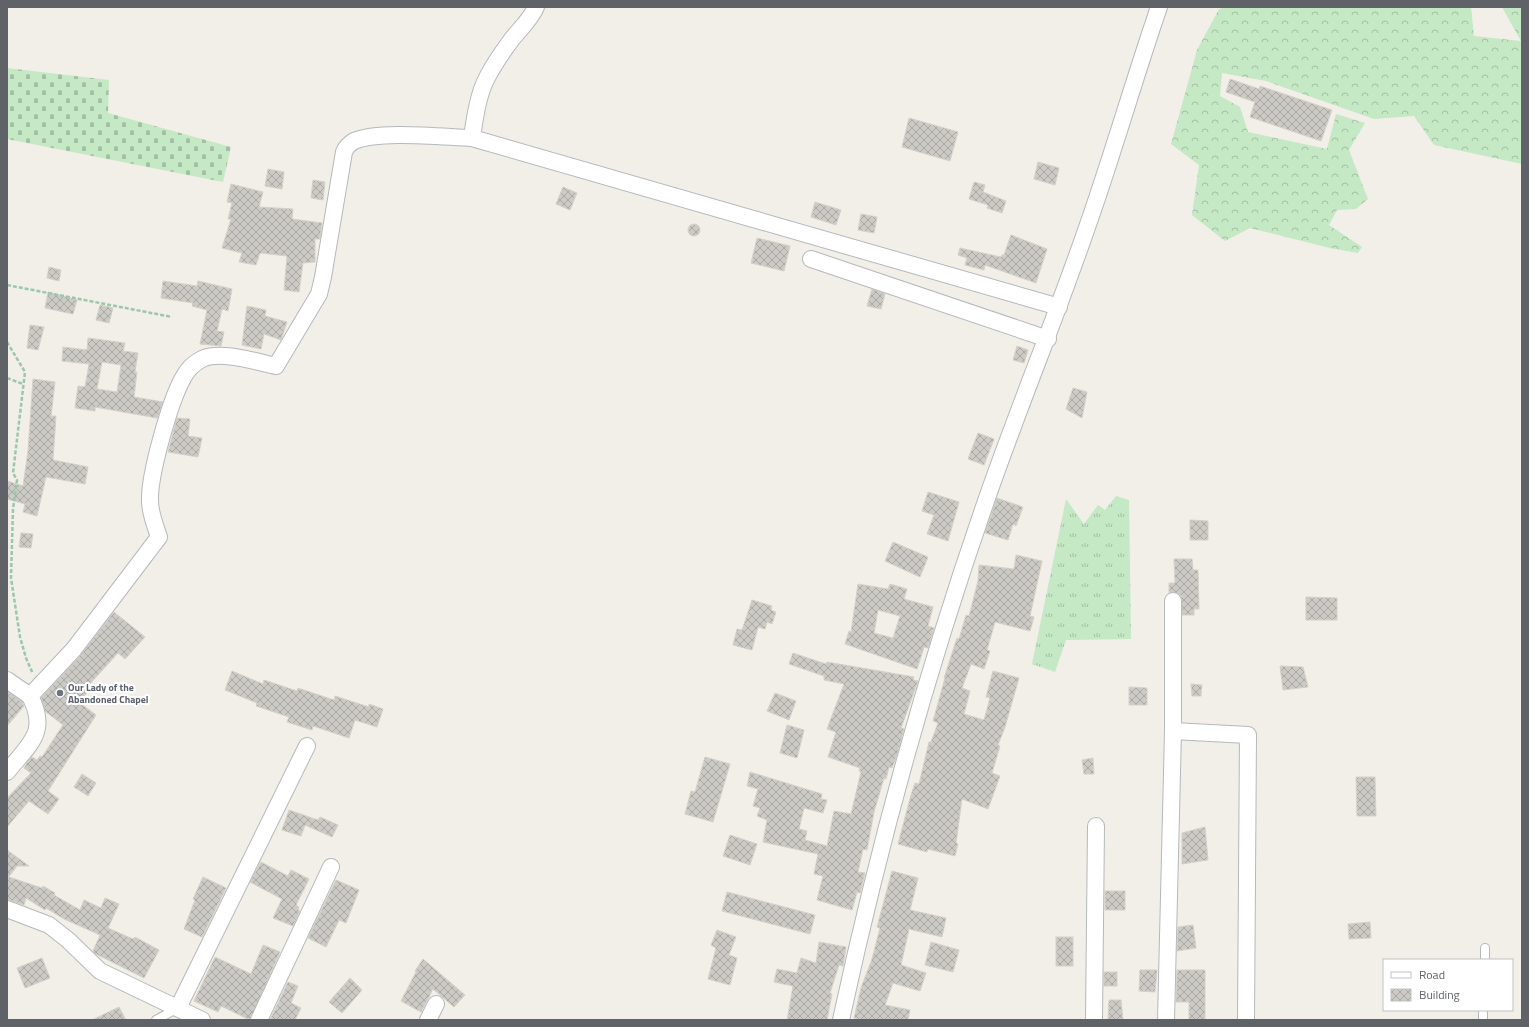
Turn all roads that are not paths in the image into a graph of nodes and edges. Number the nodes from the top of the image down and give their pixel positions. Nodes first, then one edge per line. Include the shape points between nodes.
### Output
1 (536, 7) edge
2 (1159, 7) edge
3 (472, 138) junction
4 (811, 259) dead end
5 (1059, 307) junction
6 (1048, 339) junction
7 (1173, 601) dead end
8 (7, 680) edge
9 (30, 696) junction
10 (1173, 731) junction
11 (307, 746) dead end
12 (7, 772) edge
13 (1096, 826) dead end
14 (331, 867) dead end
15 (7, 909) edge
16 (1485, 948) dead end
17 (1485, 959) edge
18 (436, 1004) dead end
19 (178, 1008) junction
20 (156, 1020) edge
21 (202, 1020) edge
22 (259, 1020) edge
23 (428, 1020) edge
24 (841, 1020) edge
25 (1094, 1020) edge
26 (1166, 1020) edge
27 (1246, 1020) edge

1 - 3 street via 490,69 476,104
2 - 5 street
3 - 5 street
3 - 9 street via 407,135 354,141 347,146 323,277 319,294 309,313 276,366 212,355 193,365 183,377 174,397 155,468 150,501 159,537 74,649
4 - 6 street
5 - 6 street
6 - 24 street via 986,500 937,649 894,799
7 - 10 street
8 - 9 street
9 - 12 street via 39,718 38,730
10 - 26 street
10 - 27 street via 1248,735
11 - 19 street
13 - 25 street
14 - 22 street
15 - 19 street via 49,925 100,971
16 - 17 lane
18 - 23 street
19 - 20 lane
19 - 21 street

